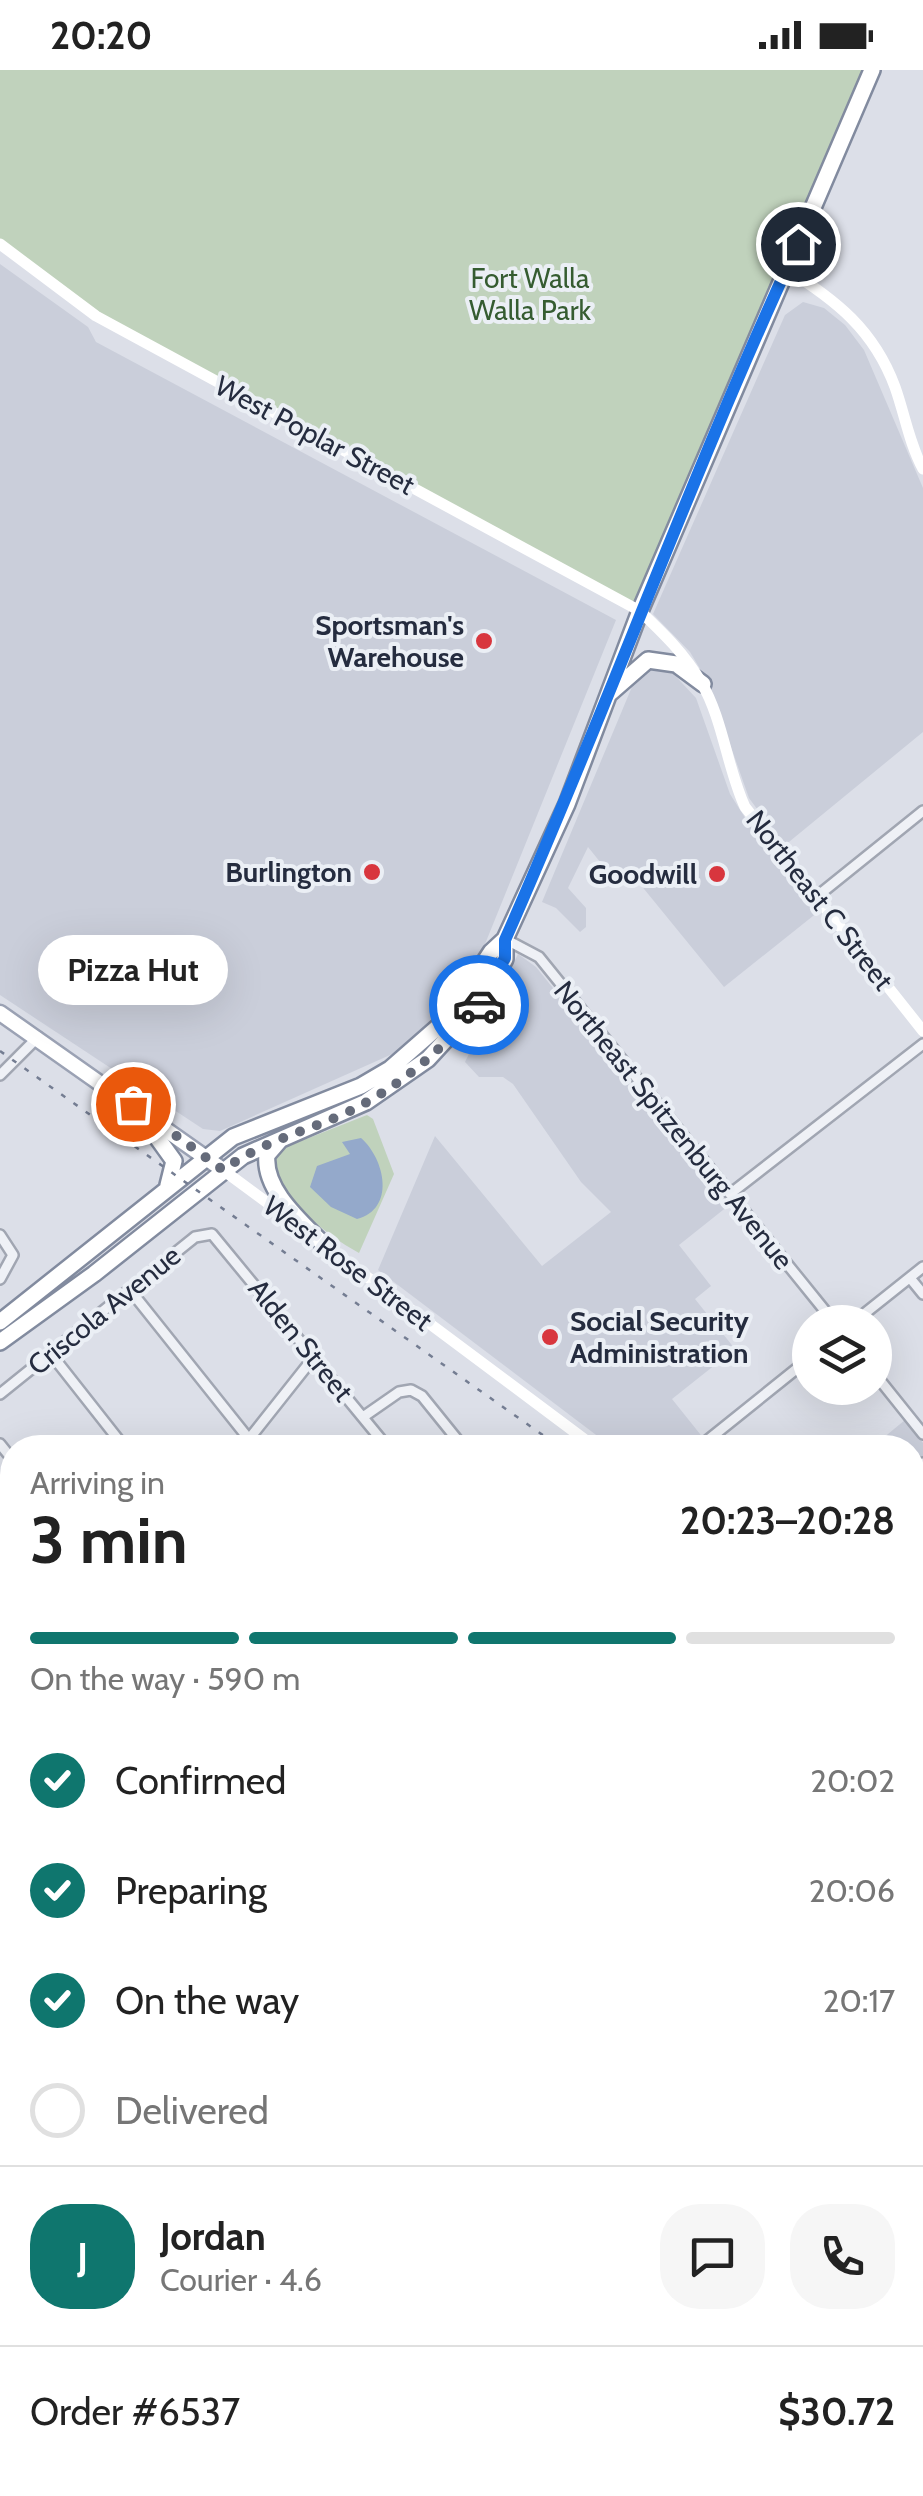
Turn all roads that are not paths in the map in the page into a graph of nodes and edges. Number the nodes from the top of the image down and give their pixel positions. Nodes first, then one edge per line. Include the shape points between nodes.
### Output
1 (872, 70) edge
2 (0, 244) edge
3 (786, 269) junction
4 (923, 469) edge
5 (640, 611) junction
6 (703, 684) junction
7 (602, 701) junction
8 (923, 811) edge
9 (815, 898) junction
10 (505, 940) junction
11 (0, 1012) edge
12 (923, 1031) edge
13 (38, 1037) junction
14 (923, 1044) edge
15 (0, 1075) edge
16 (133, 1104) junction
17 (294, 1132) junction
18 (205, 1156) junction
19 (223, 1170) junction
20 (166, 1188) junction
21 (730, 1194) junction
22 (212, 1234) joint
23 (0, 1235) edge
24 (324, 1245) junction
25 (923, 1266) edge
26 (910, 1278) junction
27 (0, 1279) edge
28 (130, 1290) junction
29 (923, 1294) edge
30 (820, 1305) edge
31 (876, 1305) edge
32 (0, 1322) edge
33 (0, 1342) edge
34 (50, 1354) junction
35 (314, 1357) junction
36 (792, 1372) edge
37 (0, 1394) edge
38 (892, 1395) edge
39 (364, 1417) junction
40 (923, 1434) edge
41 (115, 1435) edge
42 (245, 1435) edge
43 (258, 1435) edge
44 (378, 1435) edge
45 (454, 1435) edge
46 (579, 1435) edge
47 (714, 1435) edge

1 - 3 highway
2 - 5 main road, West Poplar Street via 96,316
3 - 4 main road via 834,299 870,336
3 - 5 highway
5 - 6 main road, Northeast C Street
5 - 7 highway
6 - 7 highway via 676,664 648,660
6 - 9 main road, Northeast C Street via 745,807
7 - 10 highway via 566,804
8 - 9 street
9 - 12 main road, Northeast C Street
10 - 17 highway via 505,958 484,998 428,1060 366,1102
10 - 18 highway via 447,1019 390,1069 252,1126
10 - 21 street, Northeast Spitzenburg Avenue via 538,957
11 - 13 main road, West Rose Street
13 - 15 street
13 - 16 main road, West Rose Street
14 - 21 street
16 - 18 main road, West Rose Street
16 - 20 highway via 174,1160
17 - 19 highway
17 - 24 highway via 271,1146 266,1166 289,1208
18 - 19 main road, West Rose Street
18 - 20 highway
19 - 24 main road, West Rose Street
19 - 33 highway
20 - 32 highway
21 - 30 street, Northeast Spitzenburg Avenue
22 - 28 street, Criscola Avenue via 195,1237
22 - 35 street, Alden Street
23 - 27 street via 12,1255
24 - 46 main road, West Rose Street
25 - 26 street
26 - 29 street
26 - 31 street
28 - 34 street, Criscola Avenue
28 - 42 street
34 - 37 street, Criscola Avenue
34 - 41 street
35 - 39 street, Alden Street
35 - 43 street
36 - 47 street
38 - 40 street
39 - 44 street, Alden Street
39 - 45 street via 411,1390

